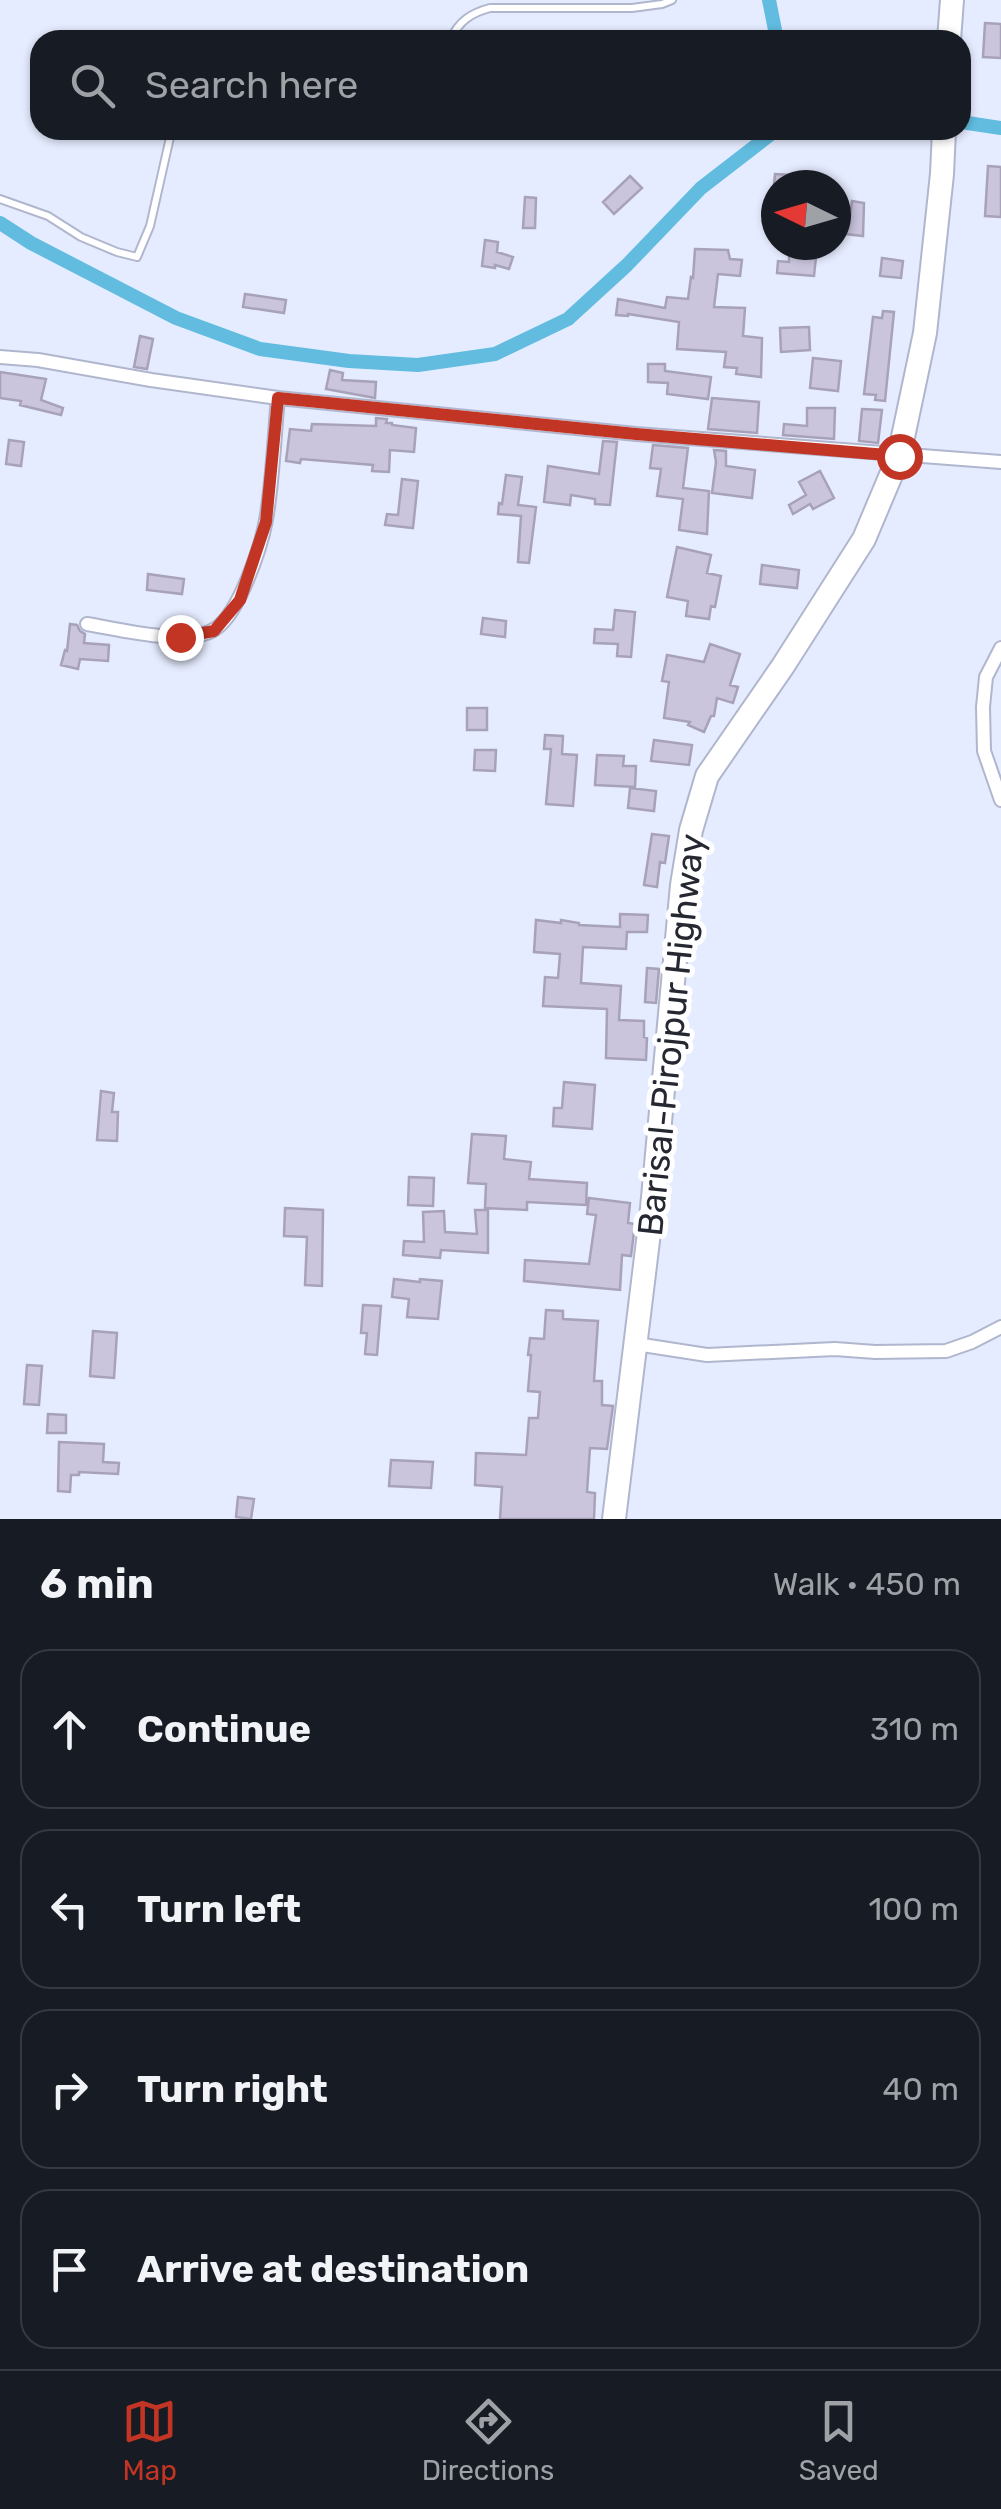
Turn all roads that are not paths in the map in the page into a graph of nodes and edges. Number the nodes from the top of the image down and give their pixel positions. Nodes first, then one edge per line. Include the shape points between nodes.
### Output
1 (672, 0) edge
2 (952, 0) edge
3 (456, 30) edge
4 (949, 30) edge
5 (169, 140) edge
6 (944, 140) edge
7 (0, 198) edge
8 (0, 357) edge
9 (278, 398) junction
10 (899, 456) junction
11 (1001, 462) edge
12 (87, 624) dead end
13 (1001, 648) edge
14 (1001, 800) edge
15 (1001, 1326) edge
16 (636, 1344) junction
17 (614, 1519) edge

1 - 3 lane via 632,8 490,8
2 - 4 highway
5 - 7 lane via 137,257
6 - 10 highway, Barisal-Pirojpur Highway via 925,334
8 - 9 street
9 - 10 street
9 - 12 street via 266,522 240,600 224,621 214,631 180,637
10 - 11 street
10 - 16 highway, Barisal-Pirojpur Highway via 864,539 707,776 691,830
13 - 14 street via 986,677 983,707 984,751
15 - 16 street via 946,1352 707,1355
16 - 17 highway, Barisal-Pirojpur Highway

